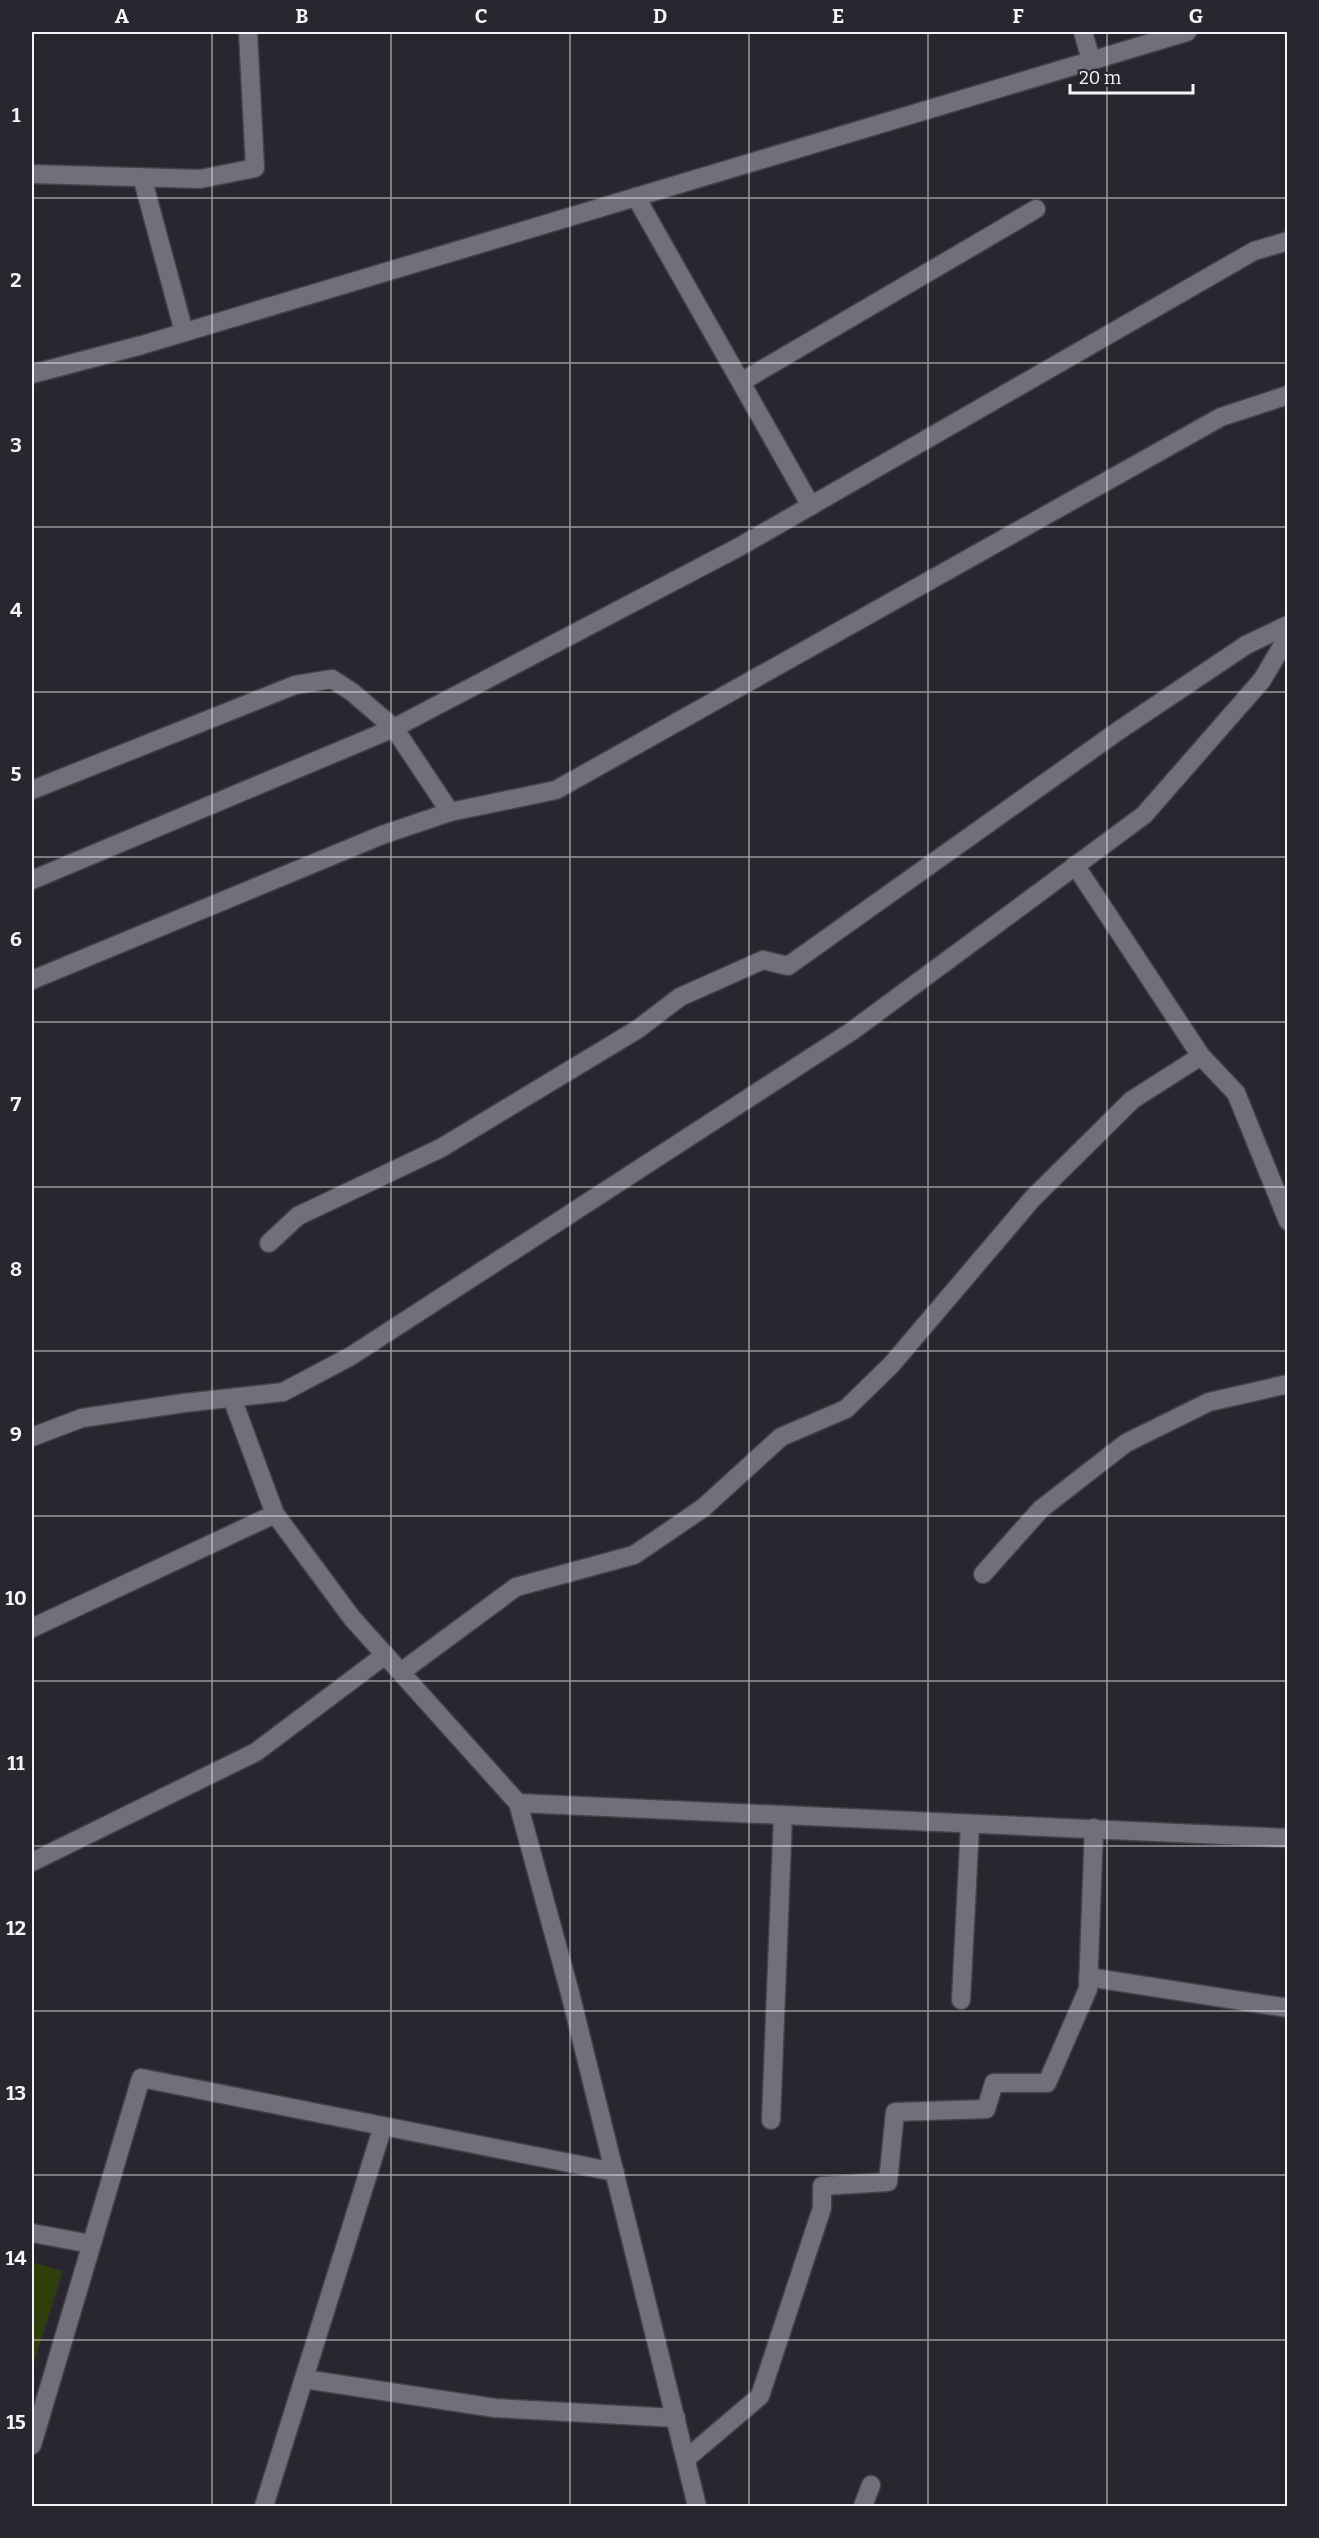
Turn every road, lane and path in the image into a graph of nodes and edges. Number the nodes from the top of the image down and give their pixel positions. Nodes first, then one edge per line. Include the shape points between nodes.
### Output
1 (248, 32) edge
2 (1083, 32) edge
3 (1187, 32) edge
4 (1091, 60) junction
5 (32, 174) edge
6 (142, 177) junction
7 (636, 197) junction
8 (1036, 209) dead end
9 (1287, 241) edge
10 (184, 332) junction
11 (32, 374) edge
12 (741, 382) junction
13 (1287, 395) edge
14 (811, 506) junction
15 (1287, 625) edge
16 (1287, 636) edge
17 (394, 728) junction
18 (32, 790) edge
19 (450, 812) junction
20 (1075, 865) junction
21 (32, 880) edge
22 (32, 980) edge
23 (1201, 1056) junction
24 (1287, 1221) edge
25 (269, 1243) dead end
26 (1287, 1384) edge
27 (232, 1398) junction
28 (32, 1437) edge
29 (275, 1514) junction
30 (983, 1574) dead end
31 (32, 1628) edge
32 (385, 1655) junction
33 (401, 1672) junction
34 (518, 1803) junction
35 (783, 1815) junction
36 (970, 1824) junction
37 (1094, 1828) junction
38 (1287, 1838) edge
39 (32, 1862) edge
40 (1088, 1977) junction
41 (961, 2000) dead end
42 (1287, 2008) edge
43 (771, 2120) dead end
44 (383, 2126) junction
45 (615, 2172) junction
46 (32, 2233) edge
47 (91, 2244) junction
48 (304, 2379) junction
49 (676, 2418) junction
50 (32, 2445) edge
51 (686, 2459) junction
52 (871, 2485) dead end
53 (264, 2506) edge
54 (697, 2506) edge
55 (863, 2506) edge

1 - 6 street via 255,168 200,179
2 - 4 street
3 - 4 street
4 - 7 street
5 - 6 street
6 - 10 street
7 - 10 street
7 - 12 street
8 - 12 street
9 - 14 street via 1254,251
10 - 11 street
12 - 14 street
13 - 19 street via 1221,417 556,790
14 - 17 street
15 - 25 street via 1246,645 1118,731 788,966 763,960 680,997 638,1029 441,1148 298,1216
16 - 20 street via 1262,680 1144,815
17 - 18 street via 332,679 314,681 295,685
17 - 19 street
17 - 21 street
19 - 22 street via 382,835
20 - 23 street
20 - 27 street via 852,1030 351,1356 283,1392
23 - 24 street via 1236,1093
23 - 33 street via 1132,1100 1033,1198 892,1364 846,1409 781,1437 703,1508 634,1555 516,1587
26 - 30 street via 1209,1402 1126,1443 1041,1509
27 - 28 street via 82,1418
27 - 29 street
29 - 31 street
29 - 32 street via 352,1618
32 - 33 street
32 - 39 street via 256,1752
33 - 34 street
34 - 35 street
34 - 45 street
35 - 36 street
35 - 43 street
36 - 37 street
36 - 41 street
37 - 38 street
37 - 40 street
40 - 42 street
40 - 51 street via 1088,1989 1047,2082 994,2083 986,2109 896,2112 888,2182 822,2186 822,2208 760,2396
44 - 45 street
44 - 47 street via 141,2078
44 - 48 street
45 - 49 street
46 - 47 street
47 - 50 street
48 - 49 street via 495,2408
48 - 53 street
49 - 51 street
51 - 54 street
52 - 55 street

